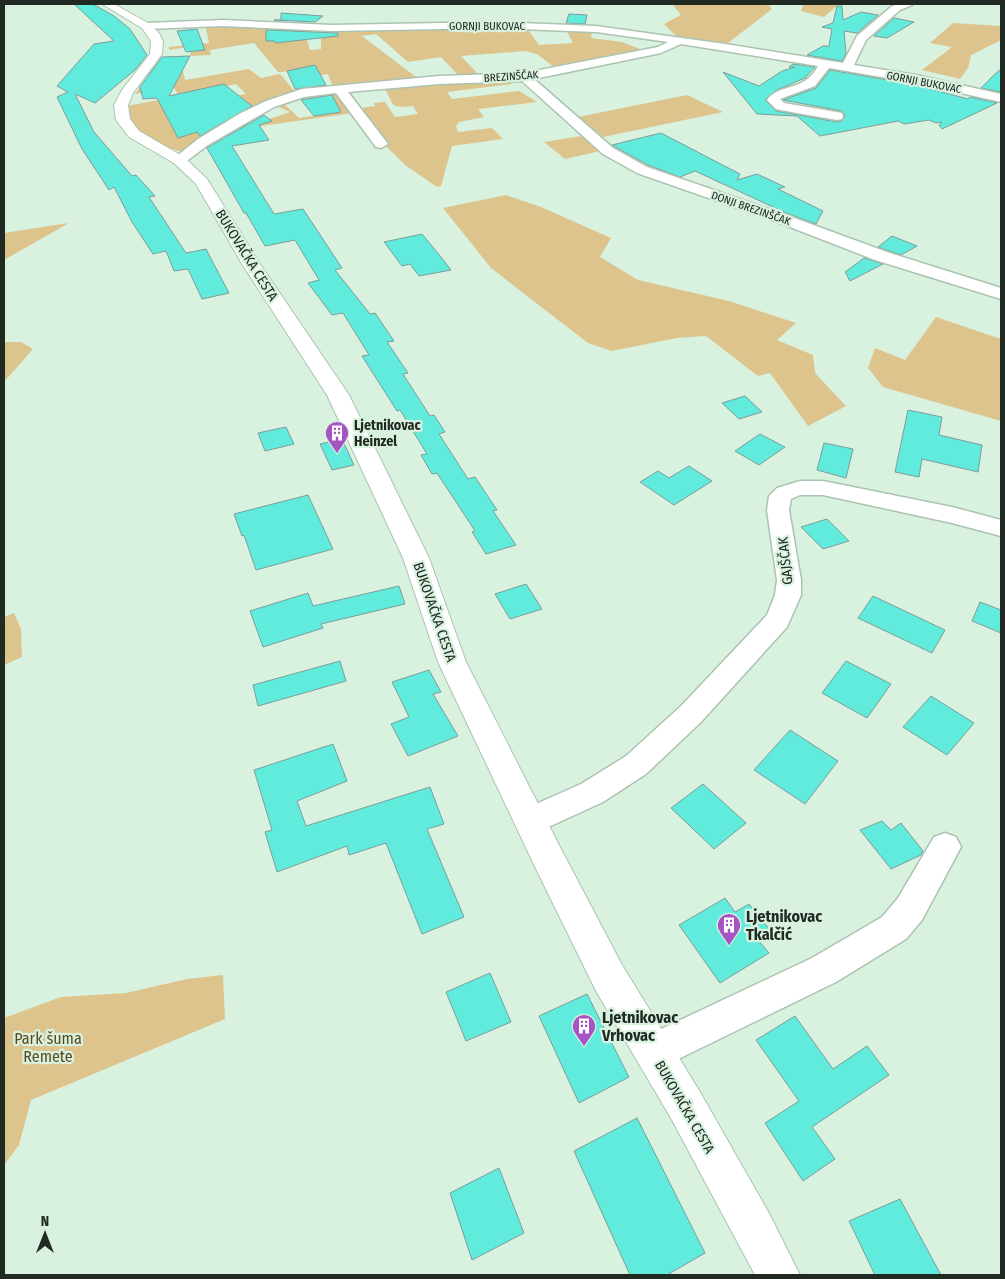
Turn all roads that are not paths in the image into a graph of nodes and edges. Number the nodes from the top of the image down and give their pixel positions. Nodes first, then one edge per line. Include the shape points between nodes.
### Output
1 (108, 4) edge
2 (907, 5) edge
3 (146, 26) junction
4 (678, 41) junction
5 (825, 64) junction
6 (846, 67) junction
7 (525, 77) junction
8 (339, 89) junction
9 (1001, 98) edge
10 (837, 116) dead end
11 (381, 144) dead end
12 (179, 160) junction
13 (1001, 294) edge
14 (1001, 528) edge
15 (530, 821) junction
16 (945, 847) dead end
17 (653, 1052) junction
18 (778, 1275) edge

1 - 3 main road
2 - 6 street via 896,8 861,38
3 - 4 street, GORNJI BUKOVAC via 224,22 332,28 541,26 596,29
3 - 12 main road, BUKOVAČKA CESTA via 158,42 157,50 126,93 120,112 134,134
4 - 5 street, GORNJI BUKOVAC
4 - 7 street, BREZINŠČAK via 661,50
5 - 6 street, GORNJI BUKOVAC
5 - 10 street via 813,82 773,100 780,106
6 - 9 street, GORNJI BUKOVAC
7 - 8 street, BREZINŠČAK via 439,80
7 - 13 street, DONJI BREZINŠČAK via 608,151 642,170 881,256
8 - 11 street
8 - 12 street, BREZINŠČAK via 302,93 270,104 203,142
12 - 15 main road, BUKOVAČKA CESTA via 202,182 251,264 338,395 416,558 452,662
14 - 15 street, GAJŠČAK via 823,488 787,490 780,496 778,510 790,580 778,620 691,714 636,764 592,793
15 - 17 main road, BUKOVAČKA CESTA via 608,978
16 - 17 street via 910,909 894,928 824,970
17 - 18 main road, BUKOVAČKA CESTA

